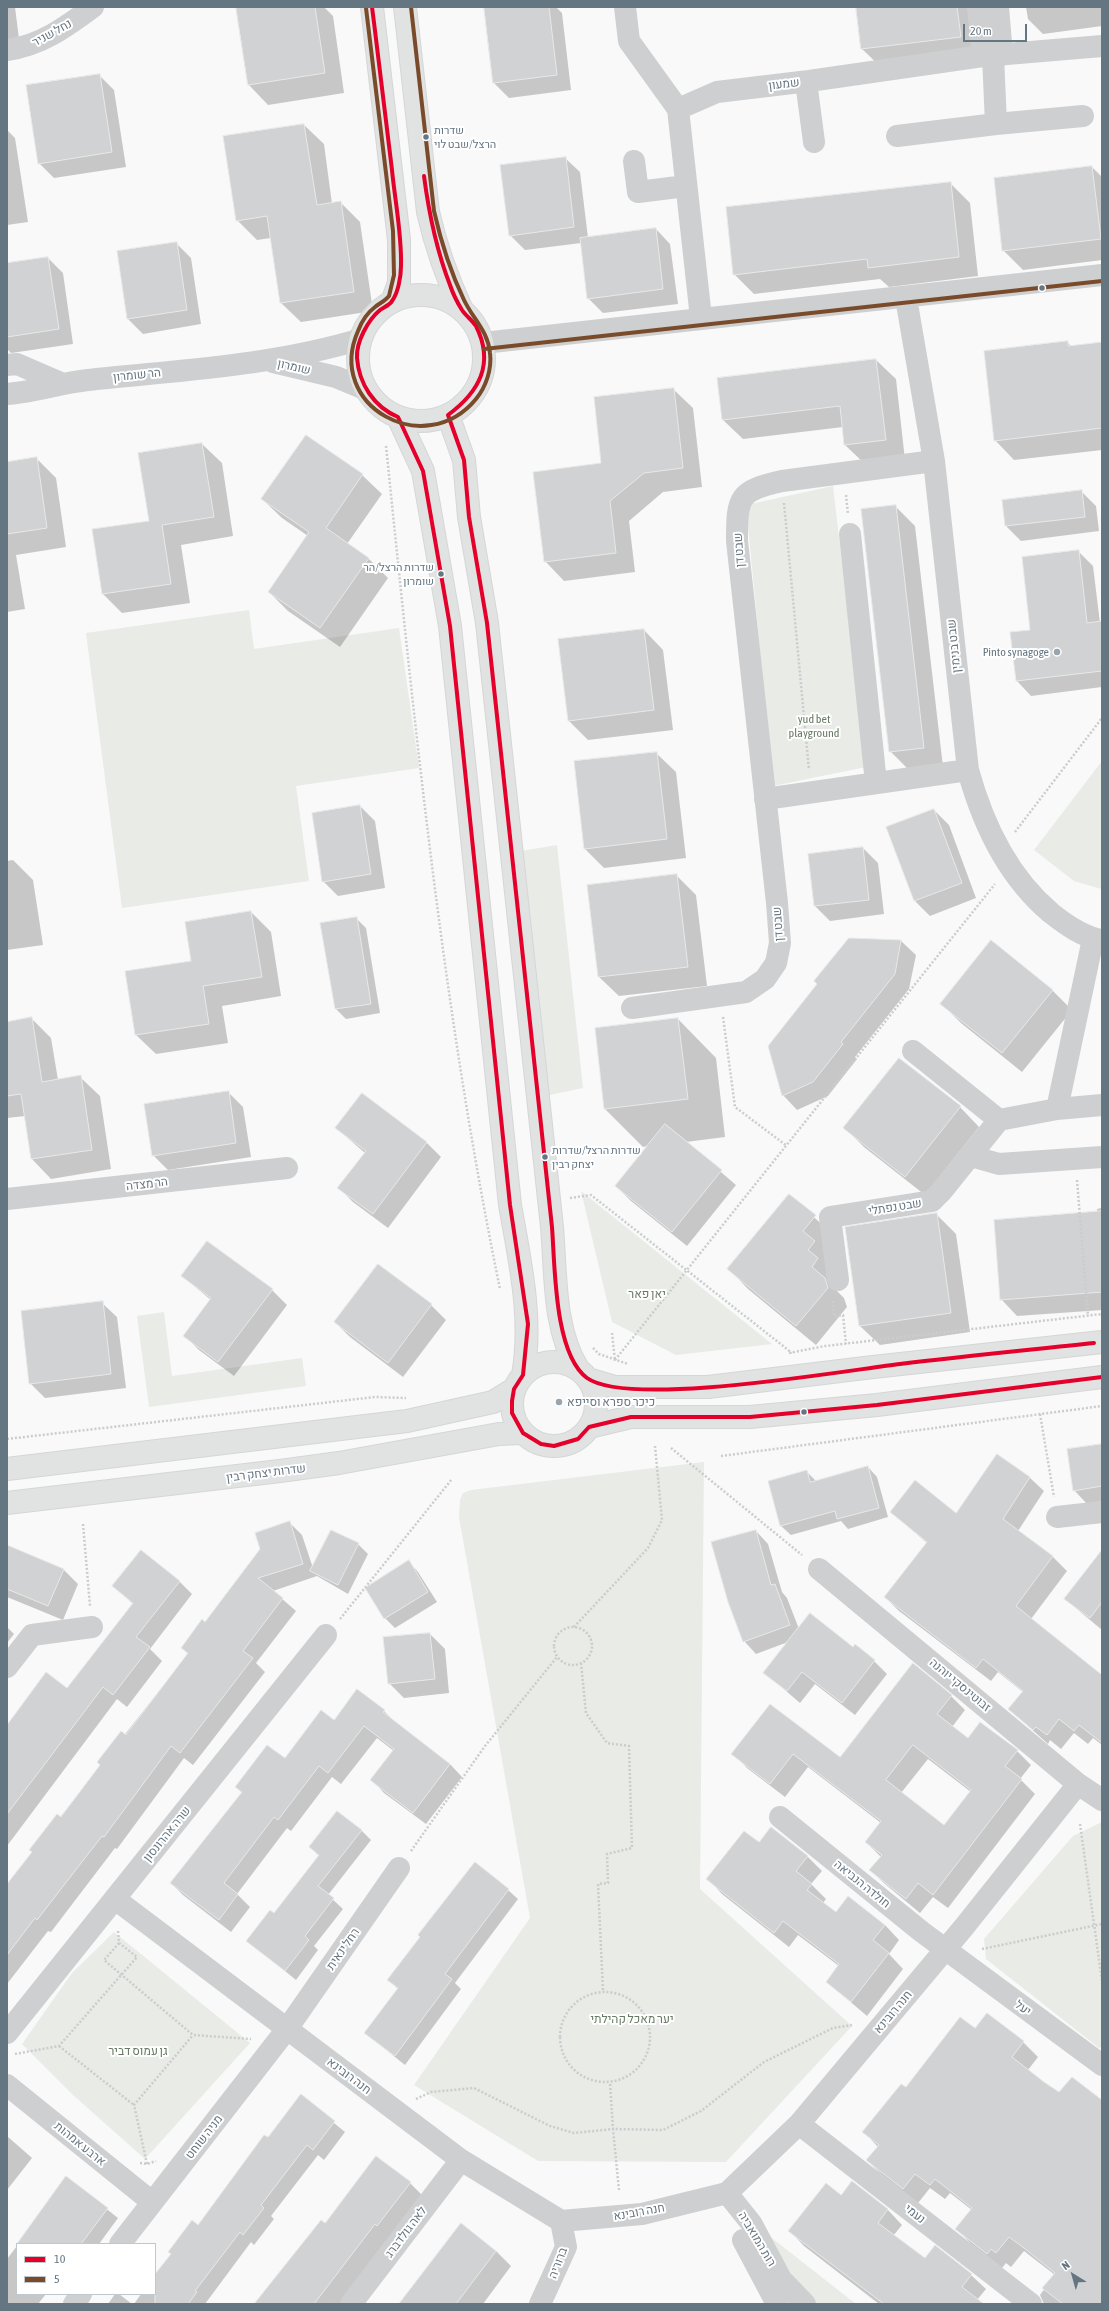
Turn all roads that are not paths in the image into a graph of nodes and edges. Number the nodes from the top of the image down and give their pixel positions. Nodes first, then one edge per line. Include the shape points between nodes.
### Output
1 (93, 7) edge
2 (372, 7) edge
3 (405, 7) edge
4 (625, 7) edge
5 (978, 7) edge
6 (998, 7) edge
7 (1102, 46) edge
8 (7, 50) edge
9 (993, 56) junction
10 (809, 81) junction
11 (678, 109) junction
12 (1083, 116) dead end
13 (996, 124) junction
14 (897, 136) dead end
15 (814, 142) dead end
16 (634, 161) dead end
17 (686, 186) junction
18 (1102, 275) edge
19 (906, 298) junction
20 (392, 302) junction
21 (462, 310) junction
22 (701, 318) junction
23 (360, 339) junction
24 (483, 343) junction
25 (268, 361) junction
26 (7, 365) edge
27 (61, 383) junction
28 (365, 389) junction
29 (7, 394) edge
30 (390, 413) junction
31 (448, 415) junction
32 (934, 461) junction
33 (850, 534) dead end
34 (968, 770) junction
35 (876, 783) junction
36 (766, 799) junction
37 (1097, 939) edge
38 (632, 1008) dead end
39 (913, 1051) dead end
40 (1102, 1105) edge
41 (1058, 1109) junction
42 (999, 1120) junction
43 (971, 1156) junction
44 (1102, 1157) edge
45 (287, 1168) dead end
46 (7, 1199) edge
47 (839, 1290) road end
48 (1102, 1342) edge
49 (583, 1374) junction
50 (1102, 1377) edge
51 (519, 1382) junction
52 (589, 1427) junction
53 (523, 1433) junction
54 (7, 1469) edge
55 (7, 1503) edge
56 (1102, 1512) edge
57 (1057, 1517) road end
58 (819, 1569) road end
59 (92, 1627) road end
60 (326, 1635) road end
61 (7, 1667) edge
62 (1078, 1784) junction
63 (1102, 1800) edge
64 (780, 1817) dead end
65 (399, 1868) road end
66 (115, 1899) junction
67 (945, 1949) junction
68 (287, 2029) junction
69 (7, 2034) edge
70 (1102, 2065) edge
71 (7, 2085) edge
72 (800, 2124) junction
73 (461, 2160) junction
74 (727, 2193) junction
75 (152, 2202) junction
76 (561, 2221) junction
77 (121, 2243) edge
78 (80, 2295) edge
79 (74, 2304) edge
80 (351, 2304) edge
81 (540, 2304) edge
82 (777, 2304) edge
83 (805, 2304) edge
84 (1031, 2304) edge

1 - 8 street, נחל שניר via 62,30 24,48
2 - 20 main road via 399,240 399,283
3 - 21 main road via 428,212 436,246
4 - 11 street via 629,41
5 - 9 street
6 - 9 street
7 - 9 street, שמעון
9 - 10 street, שמעון
9 - 13 street
10 - 11 street, שמעון via 717,92
10 - 15 street via 807,89
11 - 17 street
12 - 13 street
13 - 14 street
16 - 17 street via 638,192
17 - 22 street
18 - 19 street
19 - 22 street
19 - 32 street, שבט בנימין
20 - 21 main road via 410,296 428,295 446,300
20 - 23 main road via 379,311
21 - 24 main road via 475,325
22 - 24 street
23 - 25 street, שומרון
23 - 28 main road via 357,356 359,373
24 - 31 main road via 483,366 474,393 463,406
25 - 27 street, הר שומרון
25 - 28 street, שומרון via 336,377
26 - 27 street via 17,364
27 - 29 street, הר שומרון via 22,393
28 - 30 main road
30 - 31 main road via 415,421 432,420
30 - 51 main road via 423,471 450,626 510,1205 525,1294 528,1341
31 - 49 main road via 464,460 469,517 487,623 561,1324 569,1354
32 - 34 street, שבט בנימין
32 - 36 street, שבט דן via 782,481 759,486 746,493 740,502 737,513 737,541
33 - 35 street
34 - 35 street
34 - 37 street, שבט בנימין via 976,798 1005,860 1038,902 1065,925
35 - 36 street
36 - 38 street, שבט דן via 780,943 776,963 765,979 746,992
37 - 41 street
39 - 42 street
40 - 41 street
41 - 42 street
42 - 43 street, שבט נפתלי
43 - 44 street via 999,1164
43 - 47 street, שבט נפתלי via 932,1201 830,1217
45 - 46 street, הר מצדה
48 - 49 main road via 708,1387 615,1387
49 - 51 main road via 567,1364 543,1363 532,1368
49 - 52 main road via 594,1390 596,1403
50 - 52 main road via 877,1405 750,1417 631,1417
51 - 53 main road via 512,1401 512,1413
51 - 54 main road via 493,1402 407,1421
52 - 53 main road via 578,1439 554,1446 541,1444
53 - 55 main road, שדרות יצחק רבין via 499,1434 339,1463
56 - 57 street
58 - 62 street, זבוטינסקי יוהנה
59 - 61 street via 32,1635
60 - 66 street, שרה אהרונסון
62 - 63 street, זבוטינסקי יוהנה
62 - 67 street, חנה רובינא
64 - 67 street, חולדה הנביאה
65 - 68 street, רחל ינאית
66 - 68 street, חנה רובינא
66 - 69 street, שרה אהרונסון
67 - 70 street, יעל
67 - 72 street, חנה רובינא
68 - 73 street, חנה רובינא
68 - 75 street, מניה שוחט
71 - 75 street, ארבע אמהות
72 - 74 street, חנה רובינא
72 - 84 street, נעמי
73 - 76 street, חנה רובינא
73 - 80 street, לאה גולדברג
74 - 76 street, חנה רובינא via 642,2214
74 - 82 street, רות המואביה via 738,2231
74 - 83 street, רות המואביה via 751,2223 782,2279
75 - 77 street, מניה שוחט
76 - 81 street, ברוריה via 566,2247
78 - 79 street

